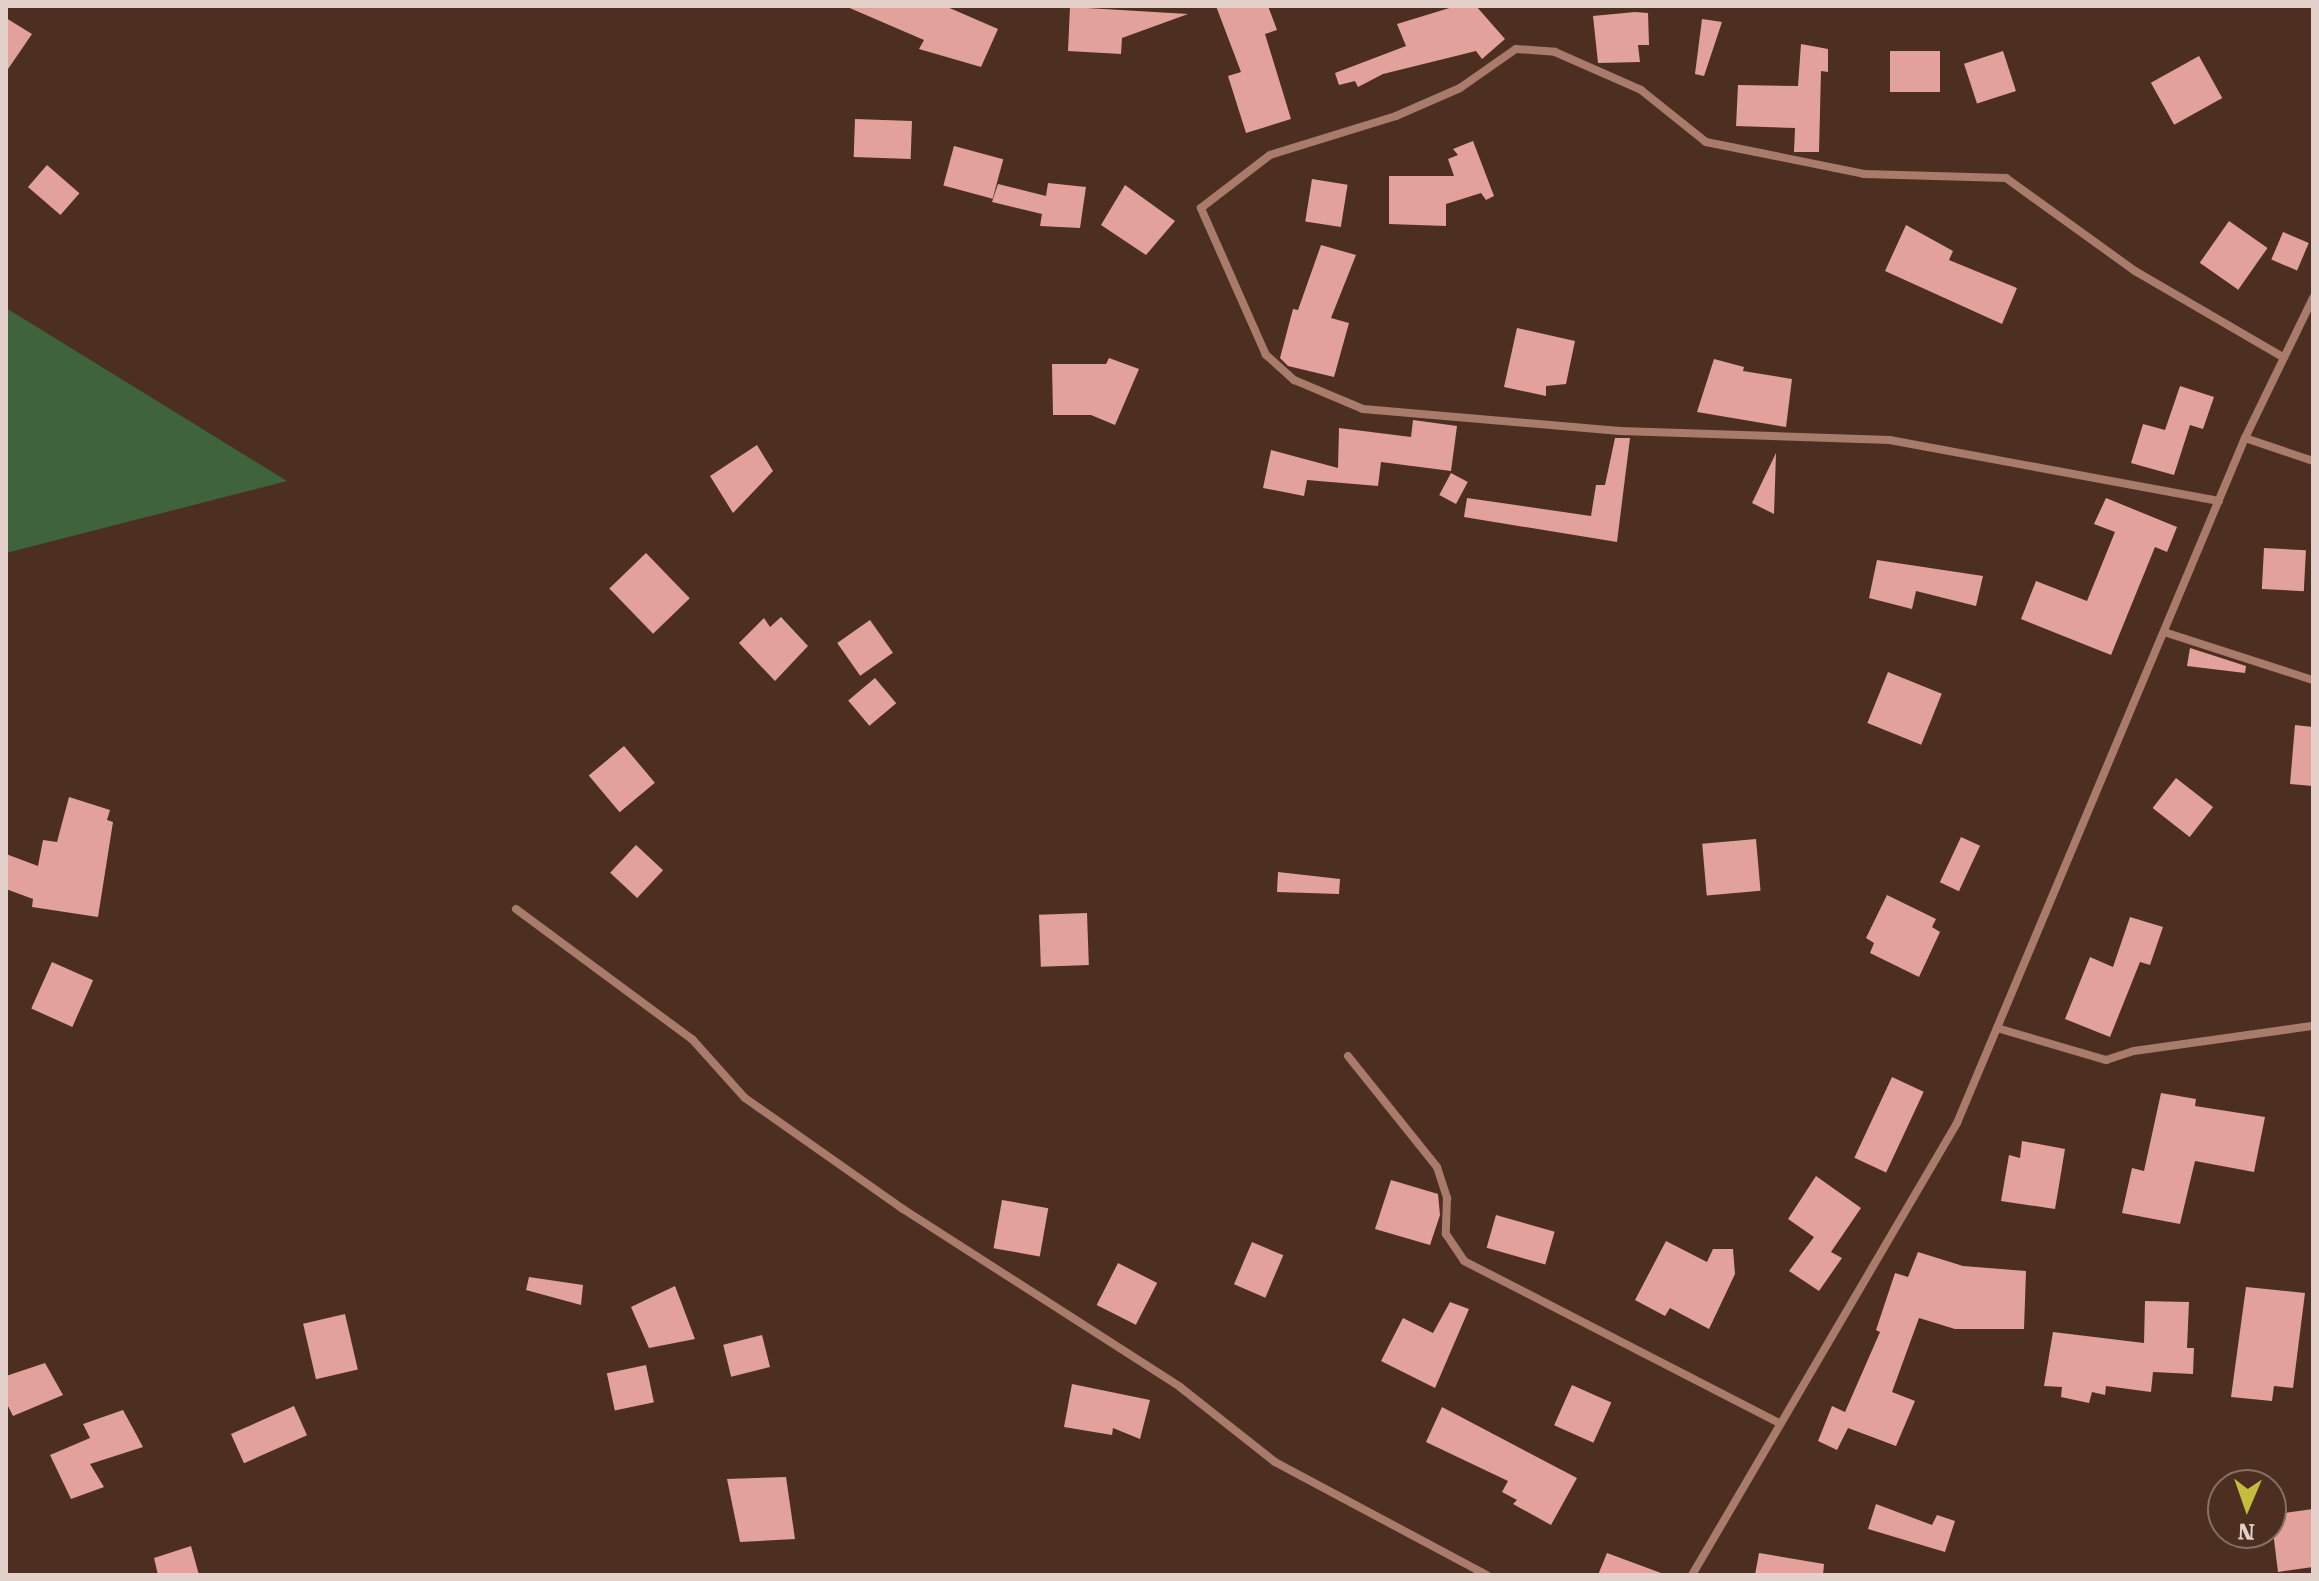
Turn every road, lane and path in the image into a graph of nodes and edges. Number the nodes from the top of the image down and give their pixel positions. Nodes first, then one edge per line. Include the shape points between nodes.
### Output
1 (2313, 298) edge
2 (2281, 356) junction
3 (2245, 438) junction
4 (2313, 461) edge
5 (2219, 501) junction
6 (2164, 632) junction
7 (2313, 680) edge
8 (516, 909) dead end
9 (2313, 1026) edge
10 (1997, 1028) junction
11 (1348, 1056) dead end
12 (1781, 1424) junction
13 (1487, 1575) edge
14 (1692, 1575) edge

1 - 2 street
2 - 3 street
2 - 5 street via 2135,271 2006,178 1864,174 1706,142 1641,90 1555,52 1516,49 1460,88 1396,116 1270,155 1201,208 1266,355 1294,380 1363,409 1620,431 1890,440
3 - 4 street
3 - 5 street
5 - 6 street
6 - 7 street
6 - 10 street
8 - 13 street via 692,1039 745,1098 903,1209 1180,1387 1275,1462
9 - 10 street via 2134,1051 2106,1060
10 - 12 street via 1957,1123
11 - 12 street via 1437,1167 1447,1198 1446,1234 1464,1261
12 - 14 street

